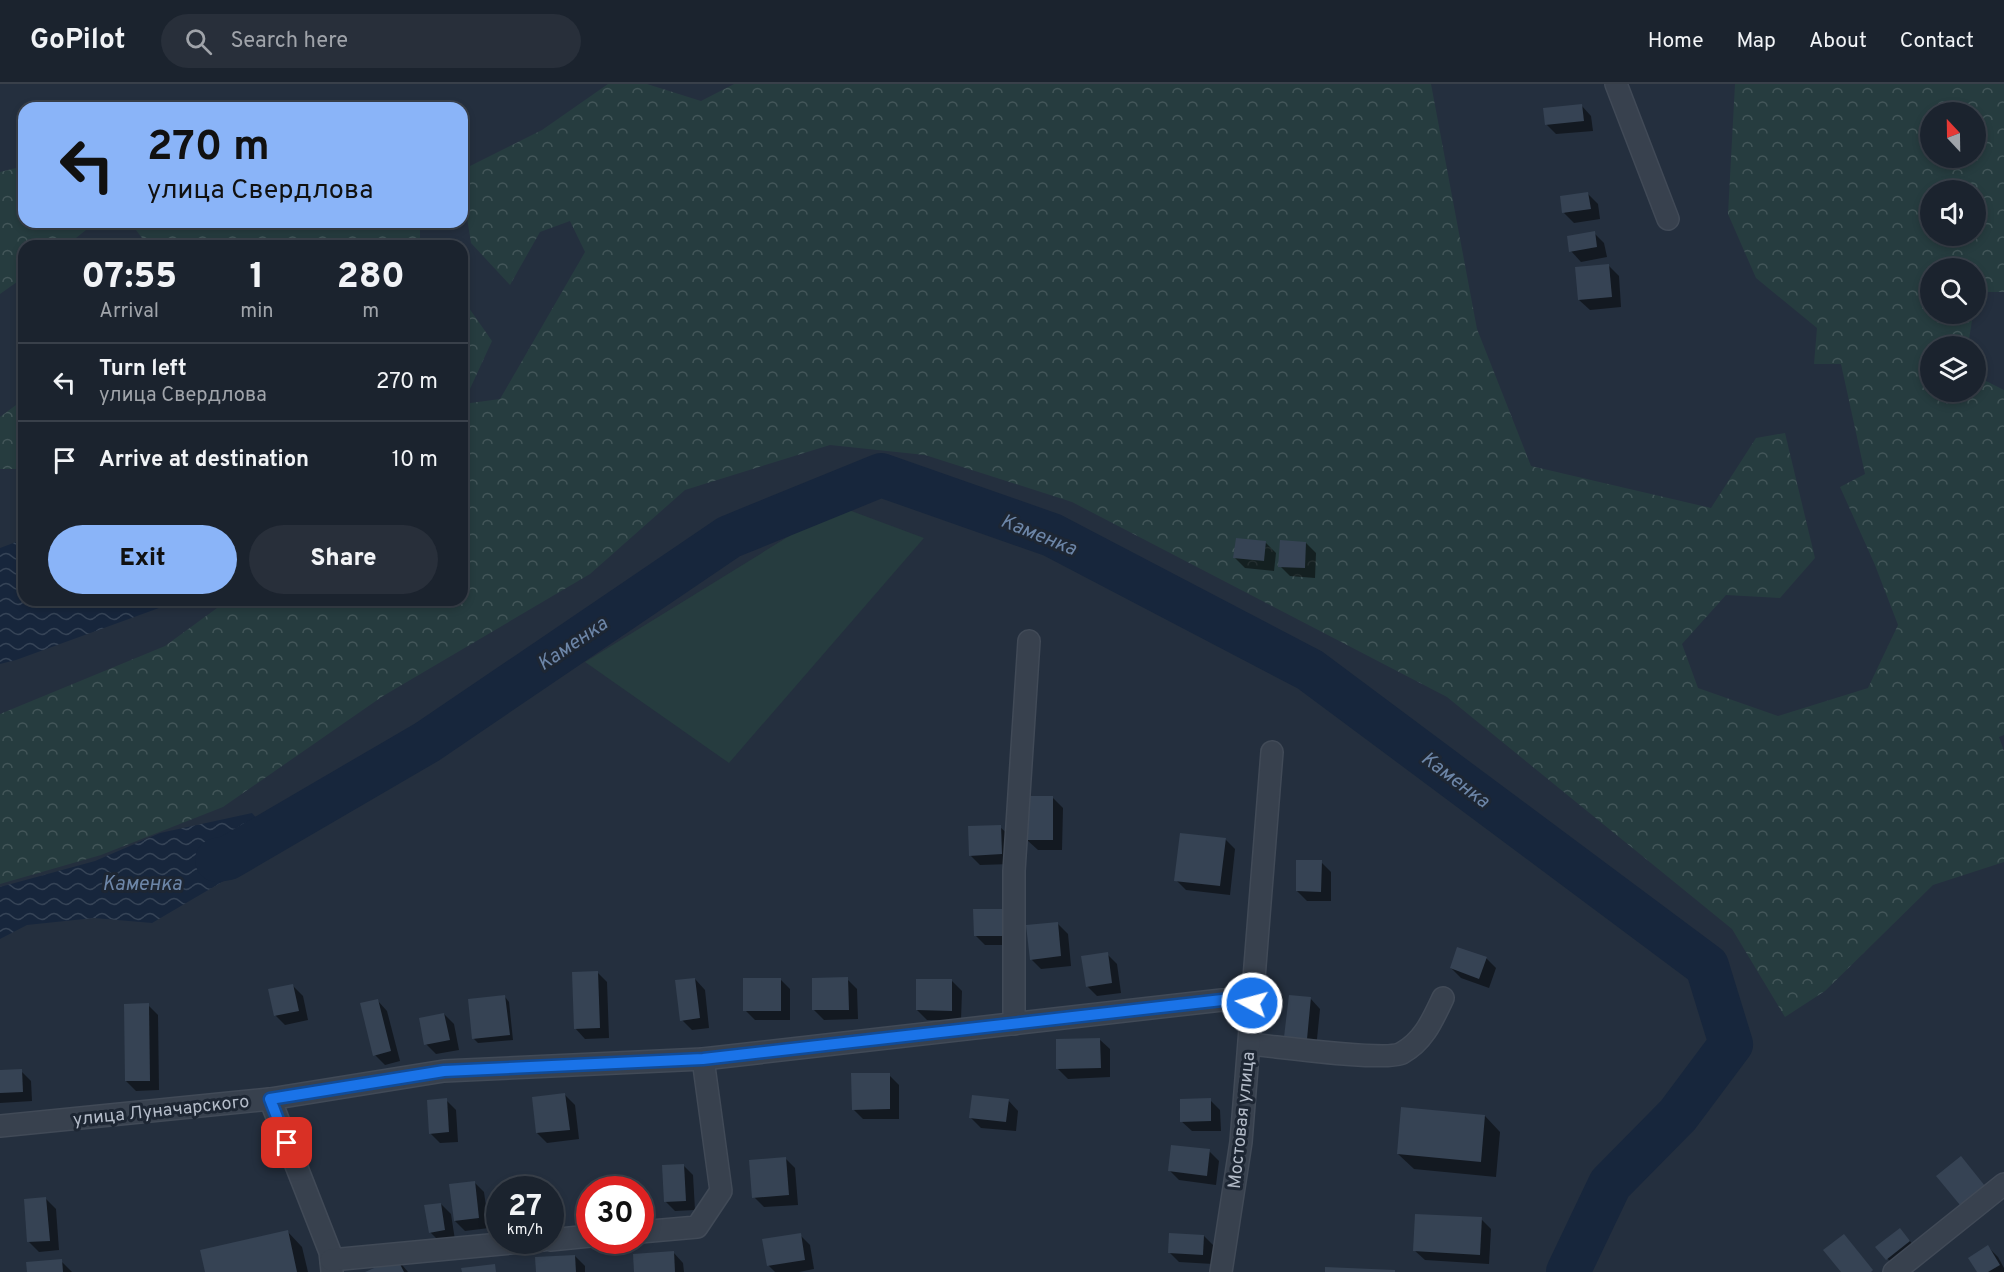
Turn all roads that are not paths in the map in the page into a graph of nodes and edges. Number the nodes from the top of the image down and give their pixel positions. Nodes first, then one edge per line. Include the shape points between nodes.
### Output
1 (1616, 84) edge
2 (1668, 219) dead end
3 (1029, 641) dead end
4 (1272, 752) dead end
5 (1443, 998) dead end
6 (1252, 1003) junction
7 (1014, 1024) junction
8 (1249, 1044) junction
9 (703, 1059) junction
10 (270, 1099) junction
11 (0, 1126) edge
12 (2004, 1184) edge
13 (654, 1231) edge
14 (486, 1247) edge
15 (332, 1266) edge
16 (1221, 1272) edge
17 (1894, 1272) edge

1 - 2 street
3 - 7 street via 1014,871
4 - 6 street, Мостовая улица
5 - 8 street via 1427,1032 1401,1054 1377,1057
6 - 7 street, улица Луначарского via 1222,1000
6 - 8 street, Мостовая улица
7 - 9 street, улица Луначарского
8 - 16 street, Мостовая улица via 1241,1142
9 - 10 street, улица Луначарского via 444,1071
9 - 13 street via 721,1191 697,1227
10 - 11 street, улица Луначарского
10 - 15 street
12 - 17 street
14 - 15 street

